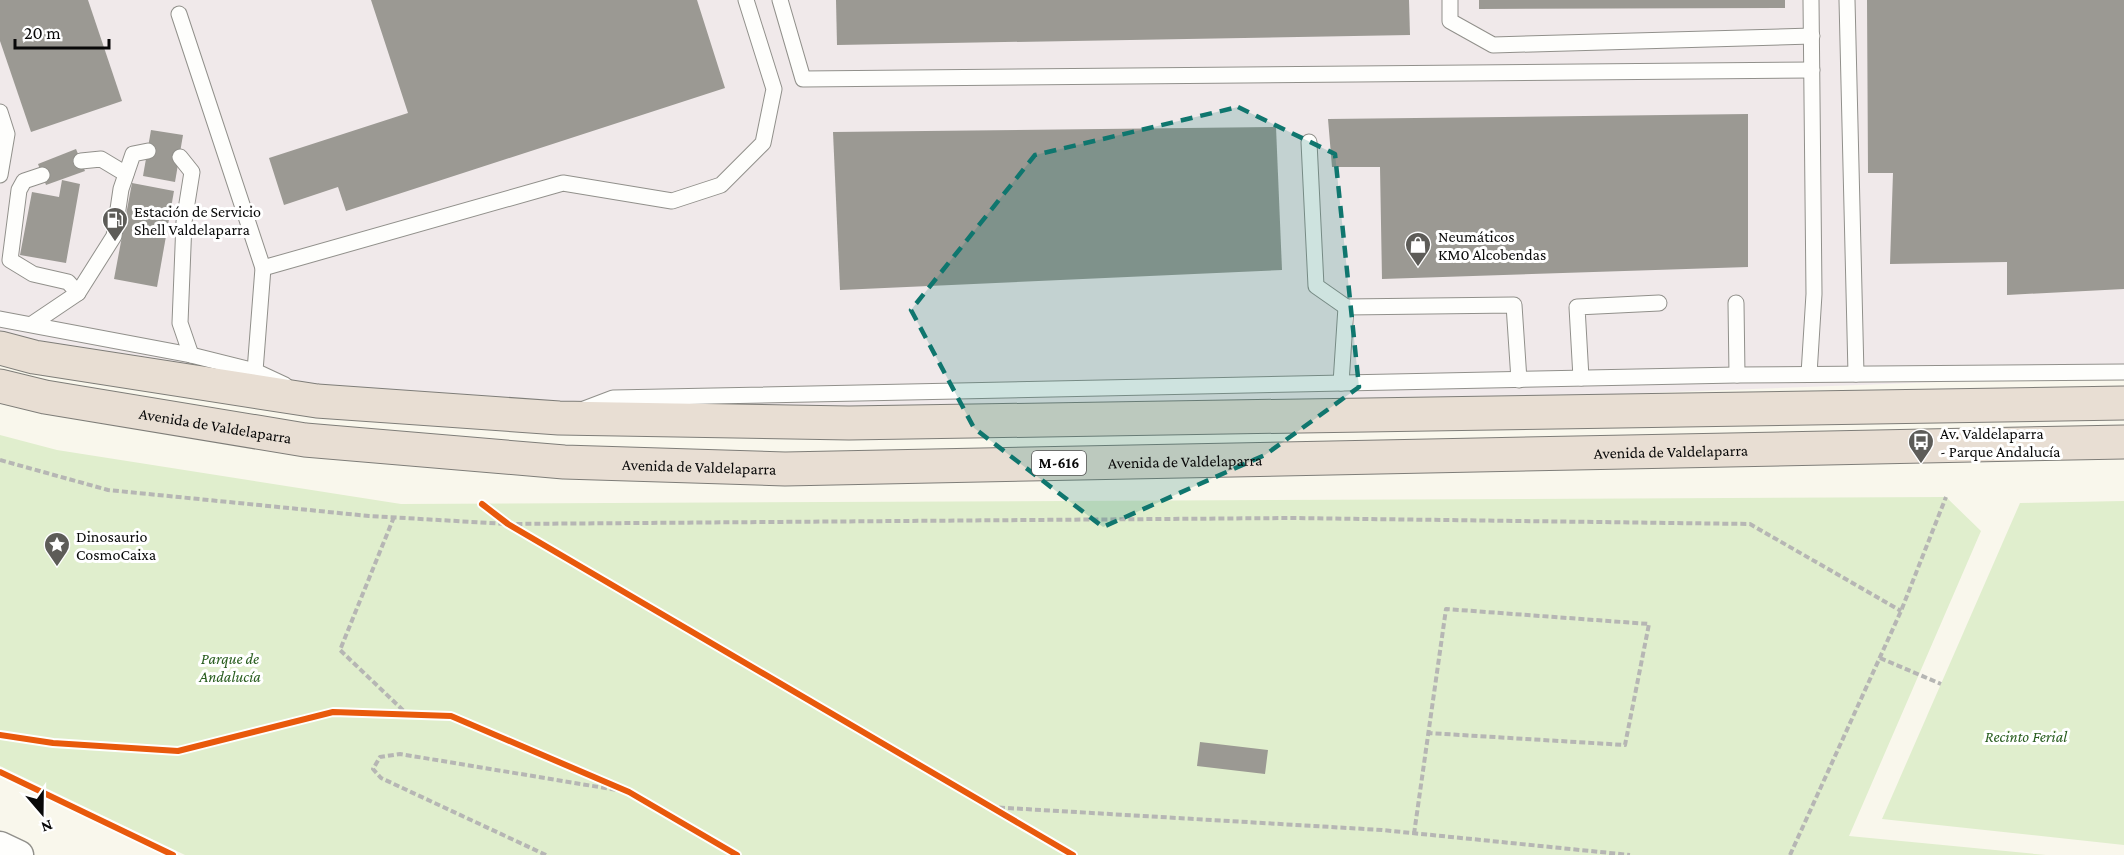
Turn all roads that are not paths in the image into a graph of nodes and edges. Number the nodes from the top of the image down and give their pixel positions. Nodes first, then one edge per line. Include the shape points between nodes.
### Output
1 (746, 0) edge
2 (780, 0) edge
3 (1450, 0) edge
4 (1811, 0) edge
5 (1847, 0) edge
6 (179, 14) dead end
7 (1812, 36) junction
8 (1812, 70) junction
9 (0, 112) edge
10 (1309, 142) dead end
11 (148, 151) dead end
12 (180, 157) dead end
13 (81, 161) dead end
14 (126, 174) junction
15 (0, 175) edge
16 (42, 175) dead end
17 (263, 268) junction
18 (78, 293) junction
19 (1659, 303) dead end
20 (1736, 303) dead end
21 (1346, 308) junction
22 (32, 324) junction
23 (3, 334) edge
24 (191, 354) junction
25 (255, 370) junction
26 (2124, 372) edge
27 (1809, 374) junction
28 (1856, 374) junction
29 (1737, 375) junction
30 (1581, 378) junction
31 (1519, 380) junction
32 (1341, 383) junction
33 (0, 386) edge
34 (317, 401) junction
35 (2124, 403) edge
36 (560, 418) junction
37 (2124, 442) edge
38 (0, 846) edge
39 (20, 855) edge

1 - 17 lane via 774,89 763,143 721,185 672,201 563,183
2 - 8 lane via 803,79
3 - 7 lane via 1450,21 1493,45
4 - 7 lane
5 - 28 lane
6 - 17 lane
7 - 8 lane
8 - 27 lane via 1814,294
9 - 15 lane via 7,135
10 - 21 lane via 1316,286
11 - 14 lane via 133,154
12 - 24 lane via 192,172 184,222 180,323
13 - 14 lane via 101,159
14 - 18 lane via 114,236
16 - 18 lane via 24,181 19,190 10,260 33,274 68,282
17 - 25 lane
18 - 22 lane
19 - 30 lane via 1577,307
20 - 29 lane
21 - 31 lane via 1514,305
21 - 32 lane
22 - 23 lane
22 - 24 lane
23 - 34 highway via 34,357
24 - 25 lane
25 - 34 lane
26 - 28 lane
27 - 28 lane
27 - 29 lane
29 - 30 lane
30 - 31 lane
31 - 32 lane
32 - 36 lane via 613,398
33 - 37 highway, Avenida de Valdelaparra / M-616 via 45,398 305,440 564,462 773,468
34 - 36 highway
35 - 36 highway via 849,423
38 - 39 street

